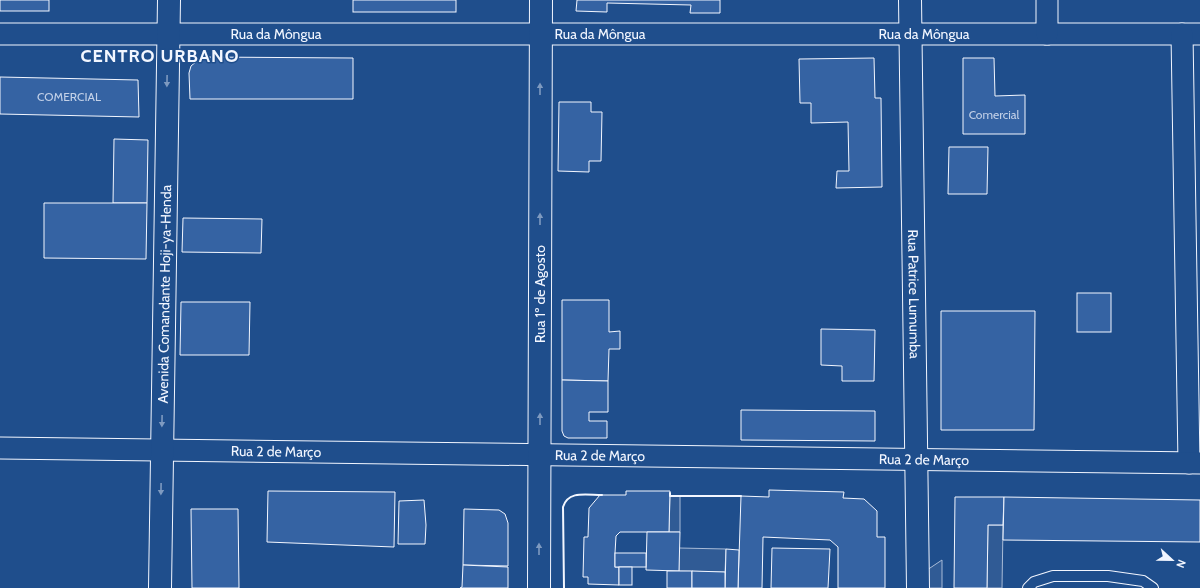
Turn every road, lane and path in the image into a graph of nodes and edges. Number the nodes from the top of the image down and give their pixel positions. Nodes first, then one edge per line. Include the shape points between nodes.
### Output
1 (169, 0) edge
2 (540, 0) edge
3 (910, 0) edge
4 (1047, 0) edge
5 (0, 34) edge
6 (168, 34) junction
7 (540, 34) junction
8 (911, 34) junction
9 (1047, 34) junction
10 (1191, 34) edge
11 (0, 448) edge
12 (161, 450) junction
13 (540, 455) junction
14 (916, 459) junction
15 (1194, 463) edge
16 (160, 588) edge
17 (539, 588) edge
18 (918, 588) edge
19 (1028, 588) edge
20 (1152, 588) edge

1 - 6 main road, Avenida Comandante Hoji-ya-Henda
2 - 7 main road, Rua 1º de Agosto
3 - 8 main road, Rua Patrice Lumumba
4 - 9 street
5 - 6 street, Rua da Môngua
6 - 7 street, Rua da Môngua
6 -> 12 main road, Avenida Comandante Hoji-ya-Henda
7 - 8 street, Rua da Môngua
13 -> 7 main road, Rua 1º de Agosto
8 - 9 street, Rua da Môngua
8 - 14 main road, Rua Patrice Lumumba
9 - 10 street, Rua da Môngua
10 - 15 street
11 - 12 street, Rua 2 de Março
12 - 13 street, Rua 2 de Março
12 -> 16 main road, Avenida Comandante Hoji-ya-Henda
13 - 14 street, Rua 2 de Março
17 -> 13 main road, Rua 1º de Agosto
14 - 15 street, Rua 2 de Março
14 - 18 main road, Rua Patrice Lumumba
19 - 20 lane via 1034,582 1053,576 1100,576 1143,582

